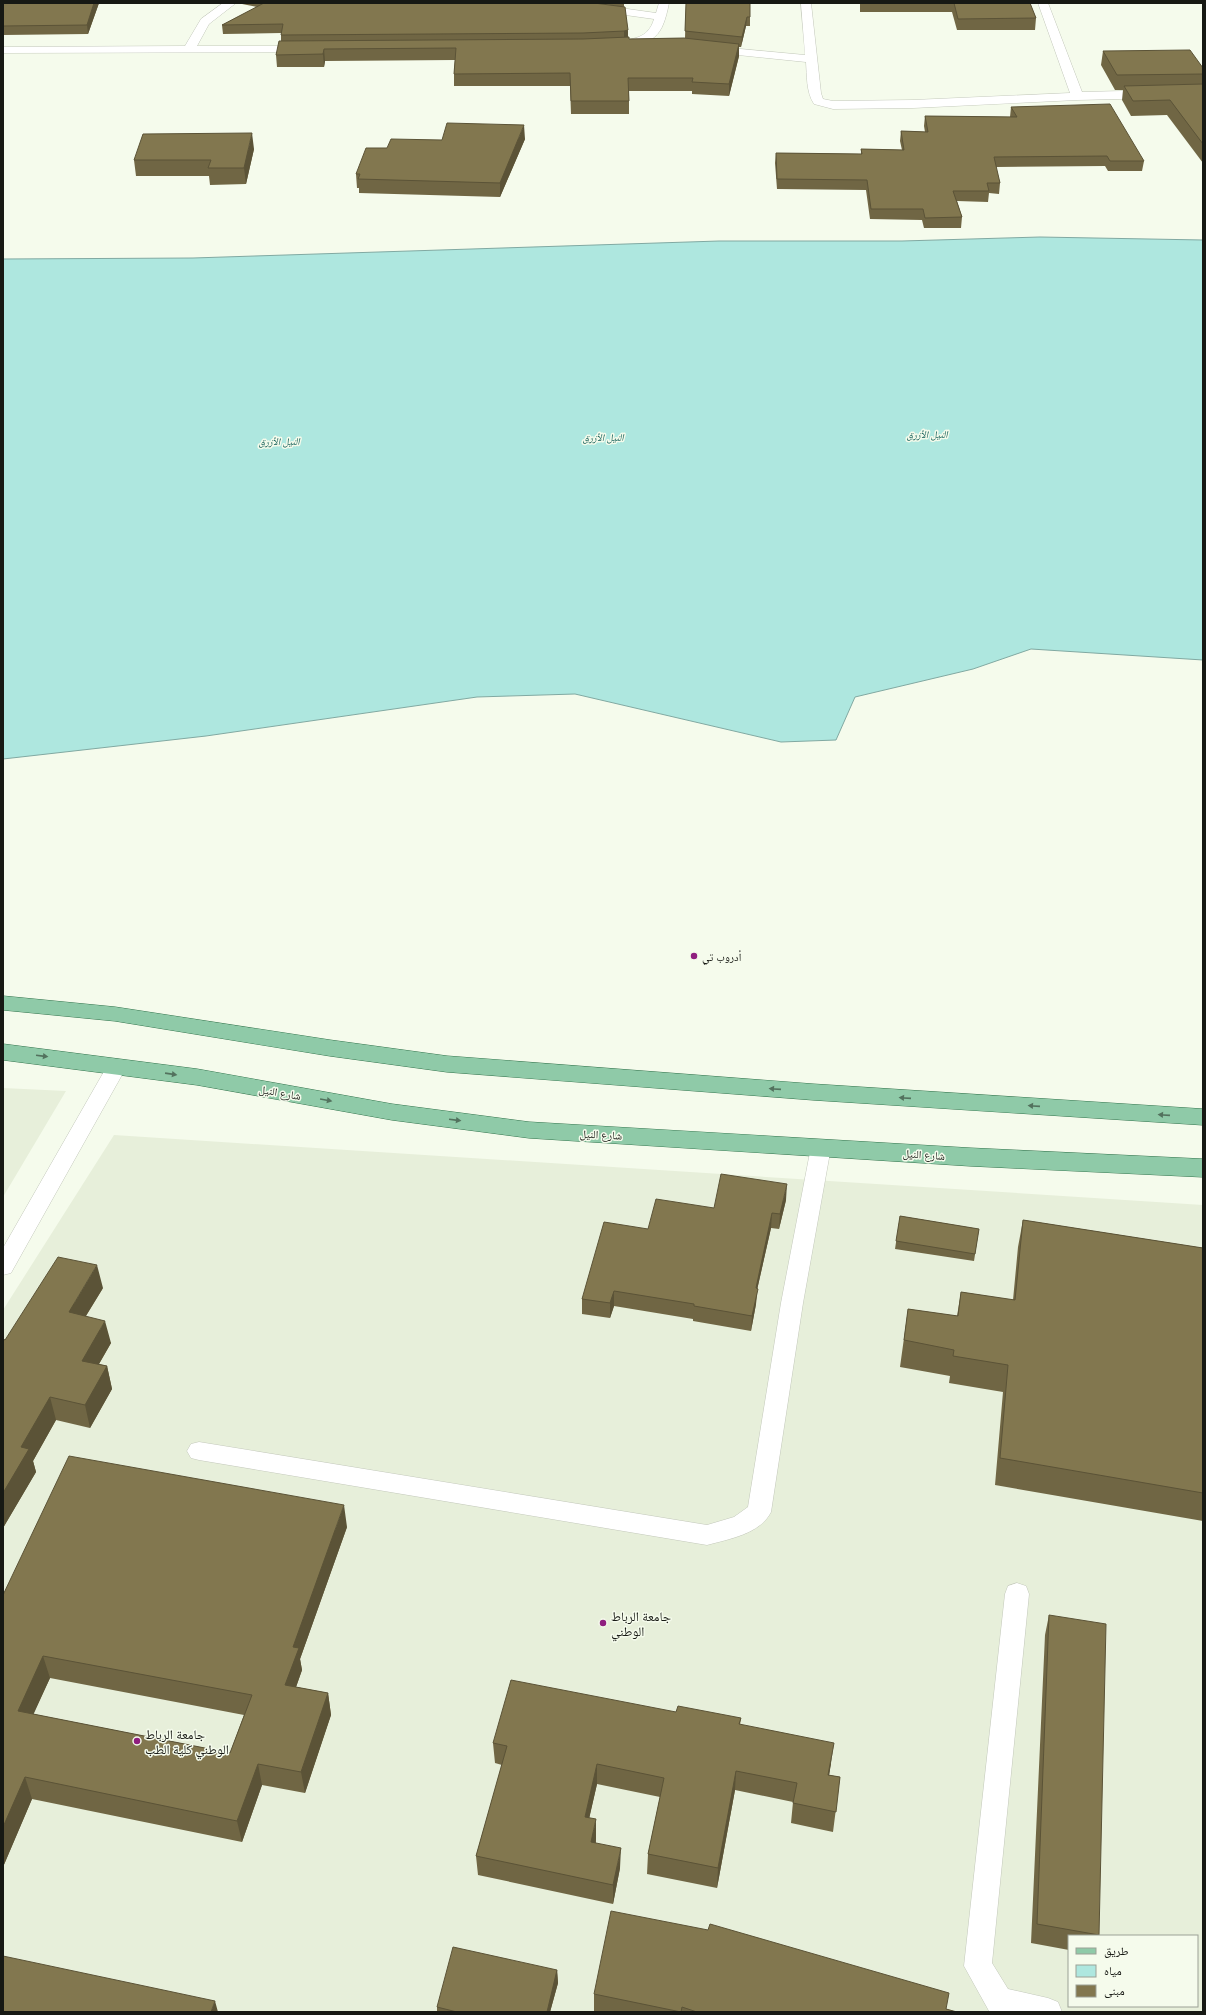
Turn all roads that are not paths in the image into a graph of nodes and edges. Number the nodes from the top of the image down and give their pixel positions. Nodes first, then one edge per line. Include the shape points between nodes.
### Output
1 (231, 3) edge
2 (561, 3) edge
3 (664, 3) edge
4 (806, 3) edge
5 (1043, 3) edge
6 (662, 17) junction
7 (644, 40) junction
8 (658, 43) edge
9 (604, 46) edge
10 (701, 48) edge
11 (316, 49) edge
12 (3, 50) edge
13 (190, 50) junction
14 (812, 59) junction
15 (1203, 93) edge
16 (1077, 96) junction
17 (3, 1003) edge
18 (3, 1052) edge
19 (117, 1066) junction
20 (1203, 1117) edge
21 (821, 1147) junction
22 (1203, 1168) edge
23 (3, 1267) edge
24 (199, 1451) dead end
25 (1017, 1594) dead end
26 (1048, 2012) edge

1 - 13 street via 211,14 200,25
2 - 6 street
3 - 6 street
4 - 14 street
5 - 16 street
6 - 7 street via 654,34
7 - 8 street
7 - 9 street
10 - 14 street
11 - 13 street
12 - 13 street
14 - 16 street via 818,101 833,105
15 - 16 street
20 -> 17 main road via 813,1092 447,1064 115,1014
18 -> 19 main road, شارع النيل
19 -> 21 main road, شارع النيل via 198,1077 392,1112 529,1130
19 - 23 lane
21 - 22 main road, شارع النيل
21 - 24 lane via 792,1303 759,1512 741,1525 707,1535
25 - 26 lane via 978,1966 999,2001

